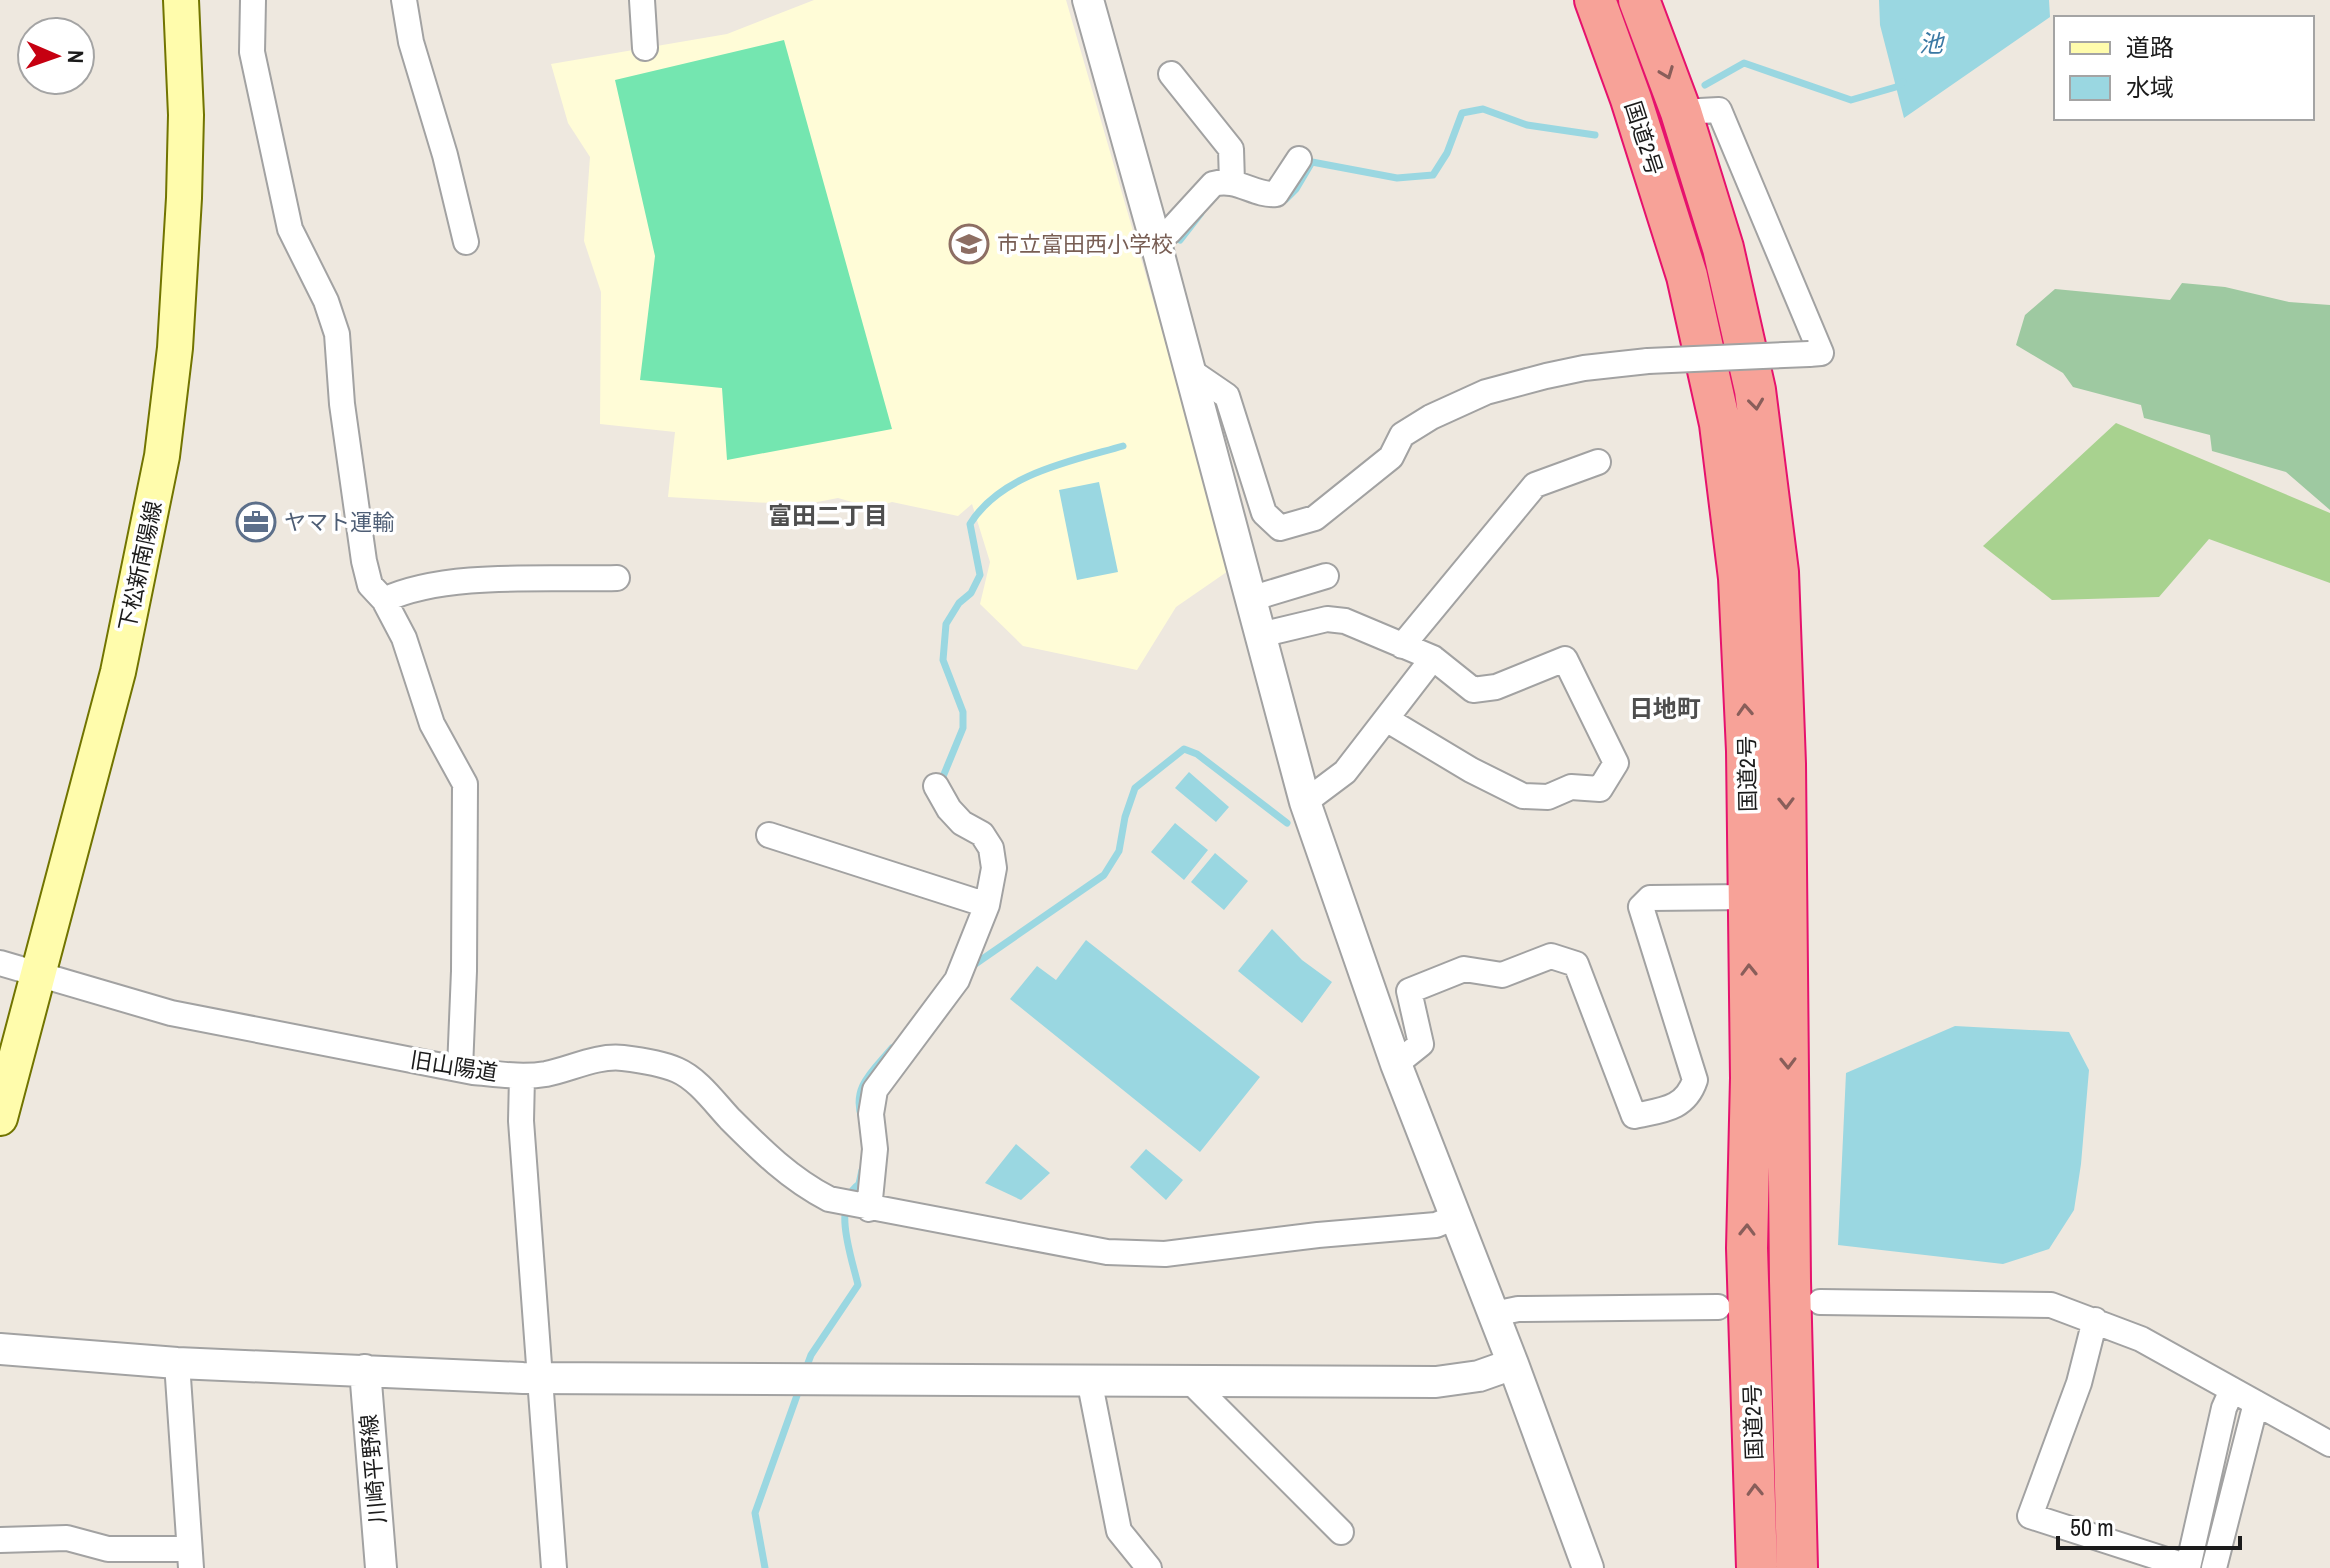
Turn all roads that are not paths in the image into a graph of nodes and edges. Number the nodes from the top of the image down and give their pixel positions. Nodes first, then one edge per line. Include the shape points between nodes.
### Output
1 (181, 0) edge
2 (253, 0) edge
3 (404, 0) edge
4 (642, 0) edge
5 (1088, 0) edge
6 (1595, 0) edge
7 (1639, 0) edge
8 (645, 48) dead end
9 (1171, 74) dead end
10 (1681, 112) junction
11 (1299, 159) dead end
12 (1232, 182) junction
13 (1154, 236) junction
14 (466, 242) dead end
15 (1189, 370) junction
16 (1598, 462) dead end
17 (1326, 576) dead end
18 (617, 578) dead end
19 (1250, 599) junction
20 (384, 600) junction
21 (1260, 635) junction
22 (1402, 646) junction
23 (1433, 658) junction
24 (1386, 719) junction
25 (936, 786) dead end
26 (1305, 802) junction
27 (769, 835) dead end
28 (1748, 897) junction
29 (987, 905) junction
30 (0, 963) edge
31 (38, 976) junction
32 (1396, 1064) junction
33 (460, 1069) junction
34 (522, 1076) junction
35 (0, 1118) edge
36 (869, 1209) junction
37 (1455, 1217) junction
38 (1820, 1302) dead end
39 (1718, 1307) dead end
40 (1494, 1314) junction
41 (2095, 1320) junction
42 (0, 1349) edge
43 (177, 1363) junction
44 (1513, 1364) junction
45 (365, 1370) junction
46 (540, 1376) junction
47 (1089, 1379) junction
48 (1188, 1379) junction
49 (2232, 1390) junction
50 (2256, 1403) junction
51 (2330, 1444) edge
52 (1341, 1532) dead end
53 (0, 1540) edge
54 (86, 1556) edge
55 (190, 1558) edge
56 (381, 1568) edge
57 (554, 1568) edge
58 (1149, 1568) edge
59 (1588, 1568) edge
60 (1757, 1568) edge
61 (1797, 1568) edge
62 (2214, 1568) edge

1 - 31 main road, 下松新南陽線 via 184,198 162,456 118,672
2 - 20 street via 252,52 290,229 337,334 364,561 370,585
3 - 14 street
4 - 8 street
5 - 13 street
28 -> 6 highway, 国道2号 via 1739,578 1720,424 1687,276
7 -> 10 highway, 国道2号
9 - 12 street via 1231,149
10 - 15 street, bridge via 1719,110 1821,353 1584,368 1486,392 1402,435 1391,457 1315,518 1280,528 1264,513 1227,396
10 -> 61 highway, 国道2号 via 1723,248 1755,390 1778,572
11 - 12 street via 1276,194
12 - 13 street via 1213,184 1169,232
13 - 15 street
15 - 19 street
16 - 22 street via 1535,485
17 - 19 street
18 - 20 street via 459,581
19 - 21 street
20 - 33 street via 404,638 432,724 465,784
21 - 22 street via 1327,619 1345,621
21 - 26 street
22 - 23 street
23 - 24 street
23 - 24 street via 1473,690 1496,687 1565,659 1616,763 1600,789 1571,787 1548,797 1523,796
24 - 26 street via 1345,772
25 - 29 street via 949,809 982,834 991,848 994,868
26 - 32 street
27 - 29 street
28 - 32 street via 1650,898 1641,907 1695,1080 1690,1094 1671,1108 1634,1116 1576,964 1551,956 1502,975 1464,969 1409,991 1421,1044
60 -> 28 highway, 国道2号 via 1747,1248
29 - 36 street via 957,980 875,1090
30 - 31 street, 旧山陽道
31 - 33 street, 旧山陽道 via 171,1013
31 - 35 main road, 下松新南陽線
32 - 37 street
33 - 34 street, 旧山陽道
34 - 36 street via 618,1057 678,1070 800,1184 829,1199
34 - 46 street, 旧山陽道
36 - 37 street via 1107,1252 1165,1254 1436,1225
37 - 40 street
38 - 41 street via 2051,1305
39 - 40 street via 1518,1309
40 - 44 street
41 - 49 street via 2141,1339
41 - 49 street via 2079,1383 2030,1516 2188,1567
42 - 43 street
43 - 45 street
43 - 55 street
44 - 48 street via 1436,1382
44 - 59 street
45 - 46 street
45 - 56 street, 川崎平野線
46 - 47 street
46 - 57 street, 旧山陽道
47 - 48 street
47 - 58 street via 1119,1531
48 - 52 street
49 - 50 street
50 - 51 street
50 - 62 street
53 - 54 street via 67,1538
54 - 55 street via 108,1549

